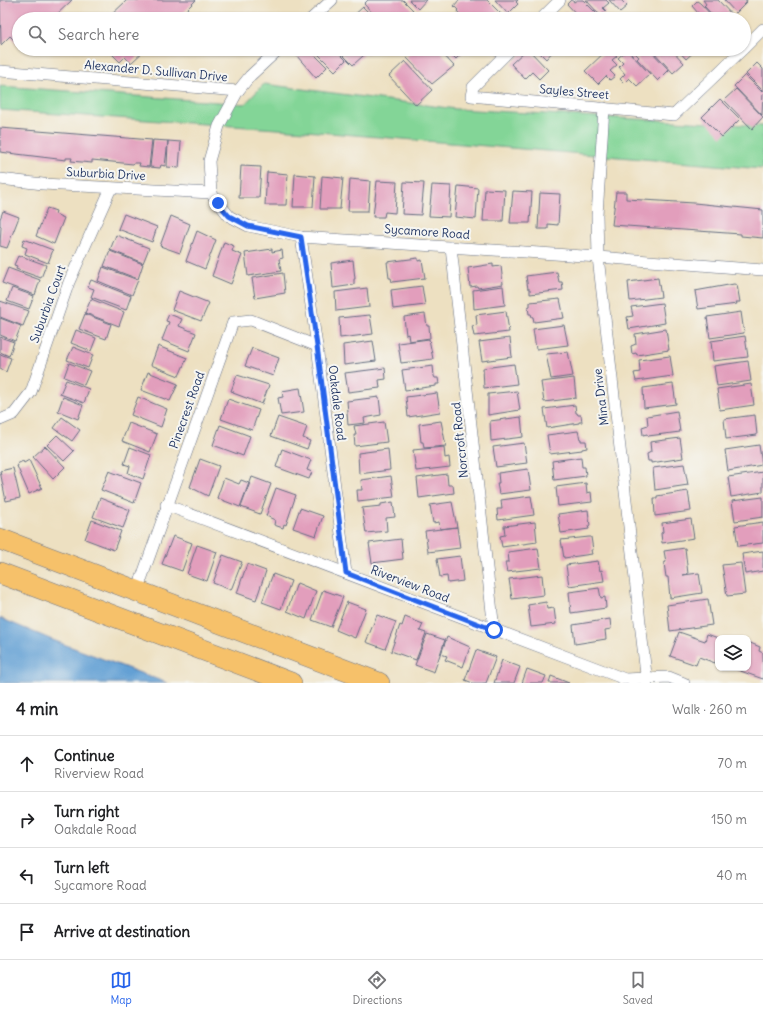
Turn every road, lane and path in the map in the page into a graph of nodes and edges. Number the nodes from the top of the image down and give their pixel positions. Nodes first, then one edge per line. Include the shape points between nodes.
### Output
1 (332, 0) edge
2 (560, 0) edge
3 (319, 12) edge
4 (548, 12) edge
5 (763, 29) edge
6 (751, 40) edge
7 (271, 56) edge
8 (504, 56) edge
9 (735, 56) edge
10 (0, 71) edge
11 (238, 91) junction
12 (604, 108) junction
13 (0, 179) edge
14 (111, 188) junction
15 (211, 193) junction
16 (301, 237) junction
17 (451, 247) junction
18 (598, 257) junction
19 (763, 271) edge
20 (317, 346) junction
21 (0, 420) edge
22 (166, 505) junction
23 (0, 539) edge
24 (0, 573) edge
25 (346, 573) junction
26 (137, 591) junction
27 (494, 630) junction
28 (647, 681) edge
29 (291, 683) edge
30 (379, 683) edge
31 (684, 683) edge

1 - 3 street
2 - 4 street
5 - 6 street
7 - 11 street
8 - 12 street, Sayles Street via 473,87 471,96
9 - 12 street, Sayles Street via 674,115
10 - 11 street, Alexander D. Sullivan Drive
11 - 15 street via 219,126 209,161
12 - 18 street, Mina Drive via 596,215
13 - 14 street, Suburbia Drive
14 - 15 street, Suburbia Drive
14 - 21 street, Suburbia Court via 68,282 31,392 14,414
15 - 16 street, Sycamore Road via 229,216 248,226
16 - 17 street, Sycamore Road
16 - 20 street, Oakdale Road
17 - 18 street, Sycamore Road
17 - 27 street, Norcroft Road
18 - 19 street, Sycamore Road
18 - 28 street, Mina Drive
20 - 22 street, Pinecrest Road via 251,320 232,322
20 - 25 street, Oakdale Road
22 - 25 street, Riverview Road
22 - 26 street, Pinecrest Road
23 - 26 highway
24 - 29 highway
25 - 27 street, Riverview Road
26 - 30 highway
27 - 28 street, Riverview Road via 625,679
28 - 31 street, Riverview Road via 669,677

